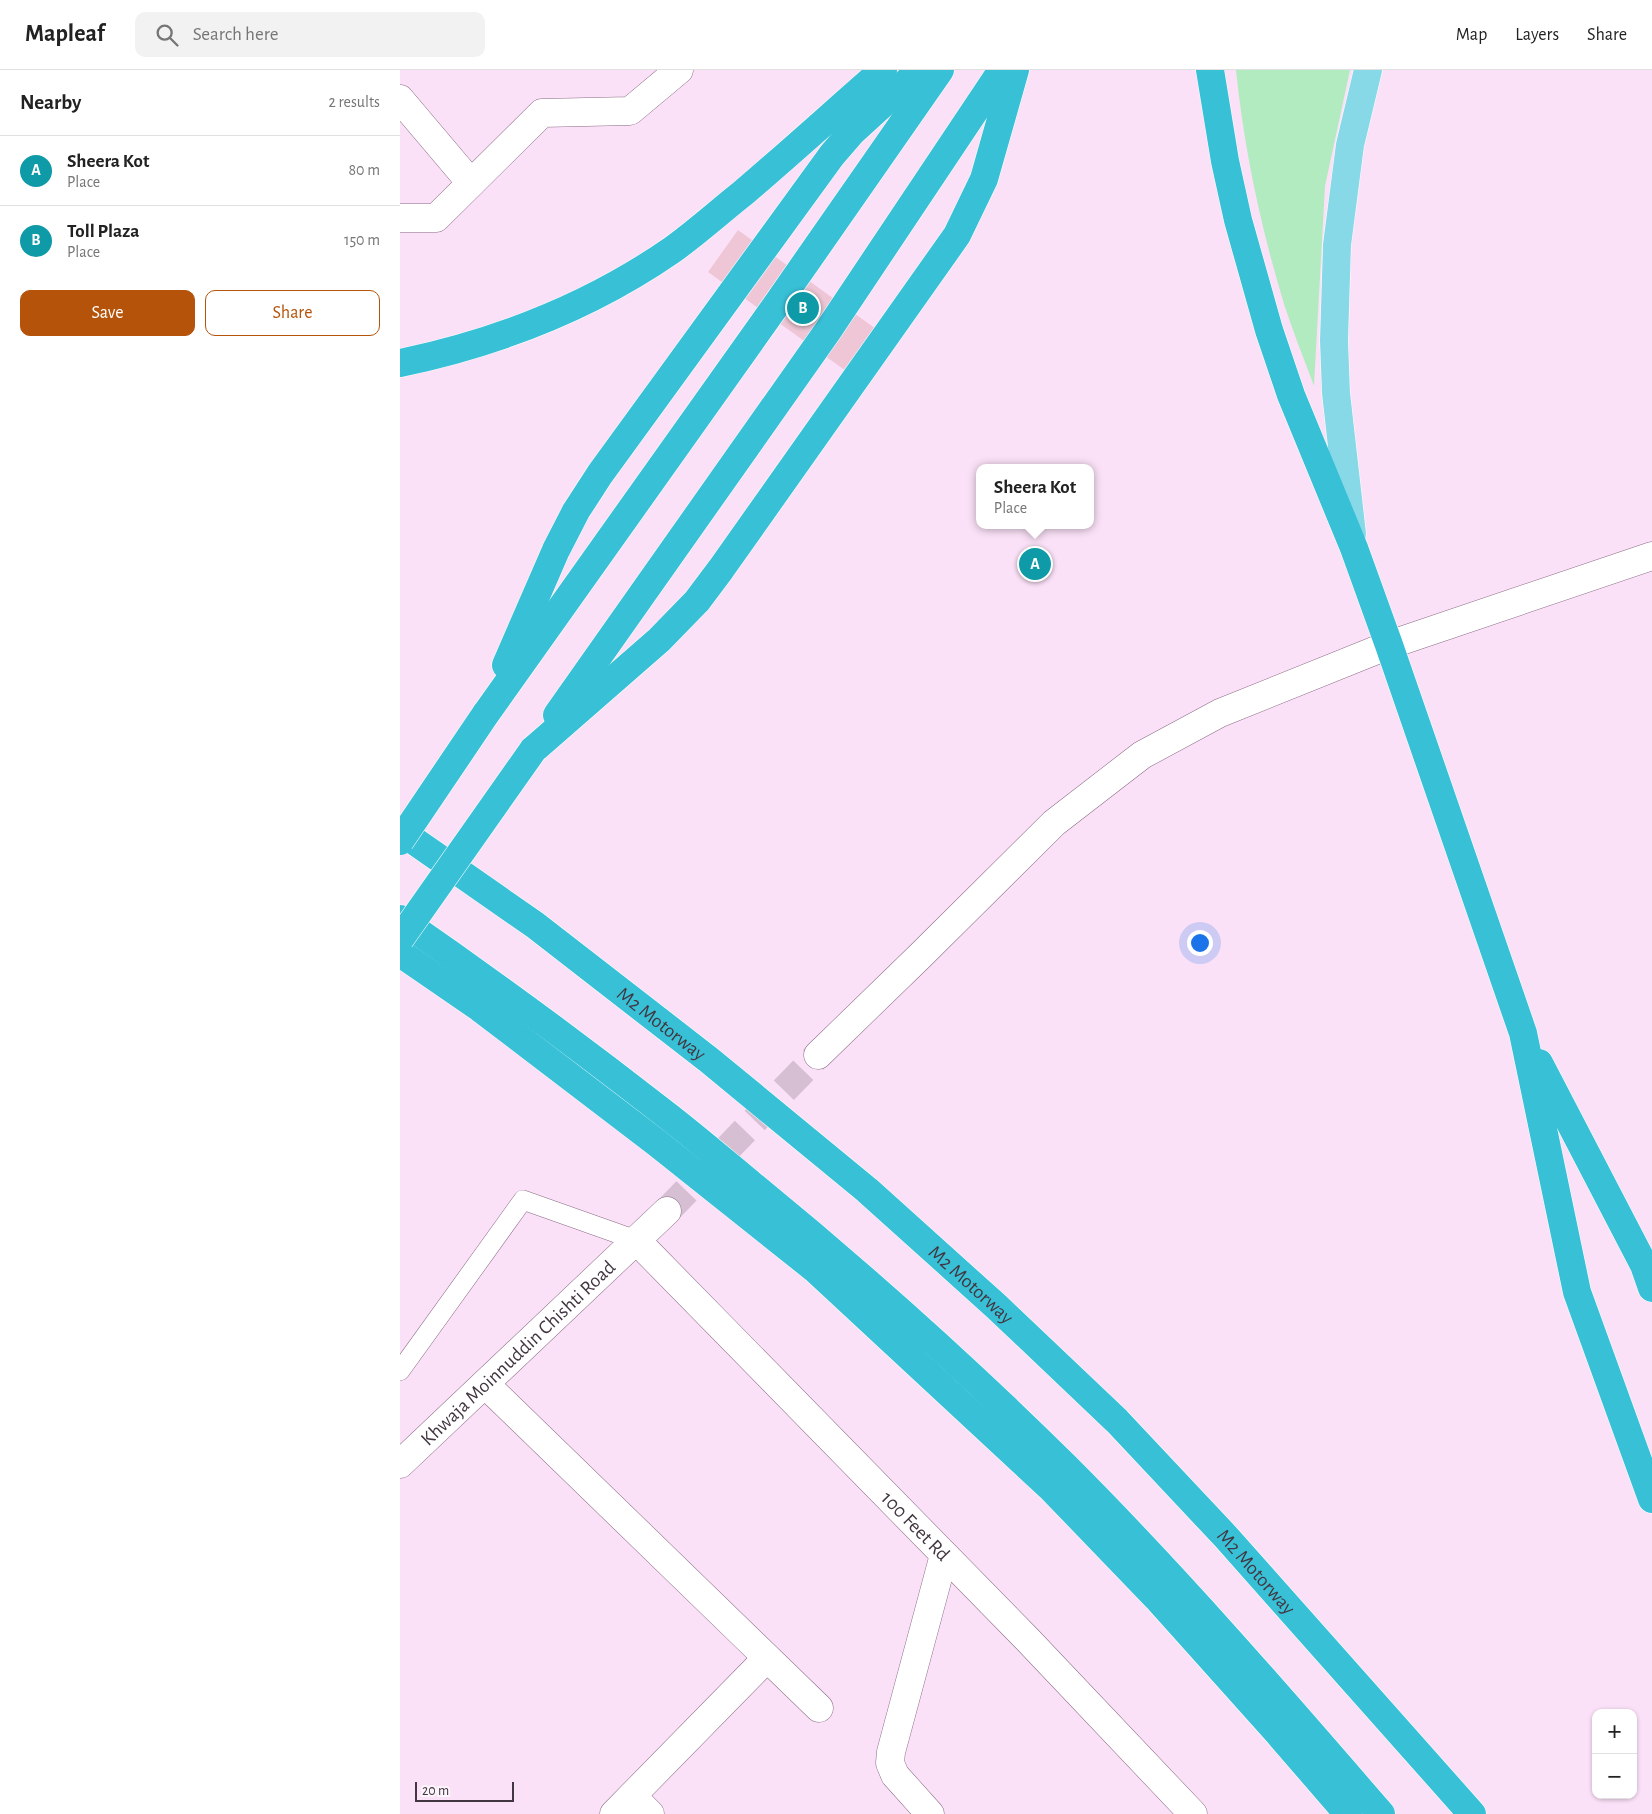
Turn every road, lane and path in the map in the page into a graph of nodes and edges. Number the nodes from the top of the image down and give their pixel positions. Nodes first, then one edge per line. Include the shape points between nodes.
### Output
1 (679, 70) edge
2 (883, 70) edge
3 (920, 70) edge
4 (940, 70) edge
5 (1002, 70) edge
6 (1015, 70) edge
7 (1210, 70) edge
8 (1368, 70) edge
9 (400, 99) edge
10 (472, 183) junction
11 (400, 218) edge
12 (400, 363) edge
13 (1354, 548) junction
14 (1652, 556) edge
15 (1389, 645) junction
16 (485, 715) junction
17 (533, 750) junction
18 (400, 831) edge
19 (400, 841) edge
20 (400, 919) edge
21 (400, 939) edge
22 (400, 953) edge
23 (1523, 1033) junction
24 (818, 1055) tunnel mouth
25 (667, 1211) tunnel mouth
26 (636, 1240) junction
27 (1652, 1288) edge
28 (400, 1371) edge
29 (485, 1384) junction
30 (400, 1464) edge
31 (1652, 1499) edge
32 (944, 1555) junction
33 (767, 1658) junction
34 (819, 1708) dead end
35 (632, 1808) edge
36 (930, 1814) edge
37 (1193, 1814) edge
38 (1348, 1814) edge
39 (1381, 1814) edge
40 (1472, 1814) edge

1 - 10 street via 630,111 542,113
2 - 12 highway via 704,226 638,271 522,328 443,354
3 - 16 highway via 851,133 832,155 600,474 556,550
4 - 16 highway via 778,304
5 - 17 highway via 827,332
6 - 17 highway via 984,179 957,235 721,570 697,601 659,640
7 - 13 highway via 1229,181 1270,330 1294,403
8 - 13 main road via 1350,144 1337,245 1334,341 1336,393
9 - 10 street
10 - 11 street via 436,218
13 - 15 highway
14 - 15 street
15 - 23 highway
15 - 24 street via 1220,713 1142,755 1054,823
16 - 19 highway, bridge
17 - 21 highway, bridge
18 - 40 highway, M2 Motorway via 535,925 709,1060 867,1190 997,1307 1117,1421 1226,1537
20 - 39 highway via 495,985 667,1115 826,1245 953,1359 1067,1468 1174,1581
22 - 38 highway via 480,1008 815,1268 1058,1496 1158,1598
23 - 27 highway via 1644,1265
23 - 31 highway via 1578,1292
25 - 26 street, Khwaja Moinnuddin Chishti Road
26 - 28 lane via 523,1200
26 - 29 street, Khwaja Moinnuddin Chishti Road
26 - 32 street, 100 Feet Rd
29 - 30 street, Khwaja Moinnuddin Chishti Road
29 - 33 street
32 - 36 street via 890,1763 895,1775
32 - 37 street, 100 Feet Rd
33 - 34 street
33 - 35 street

